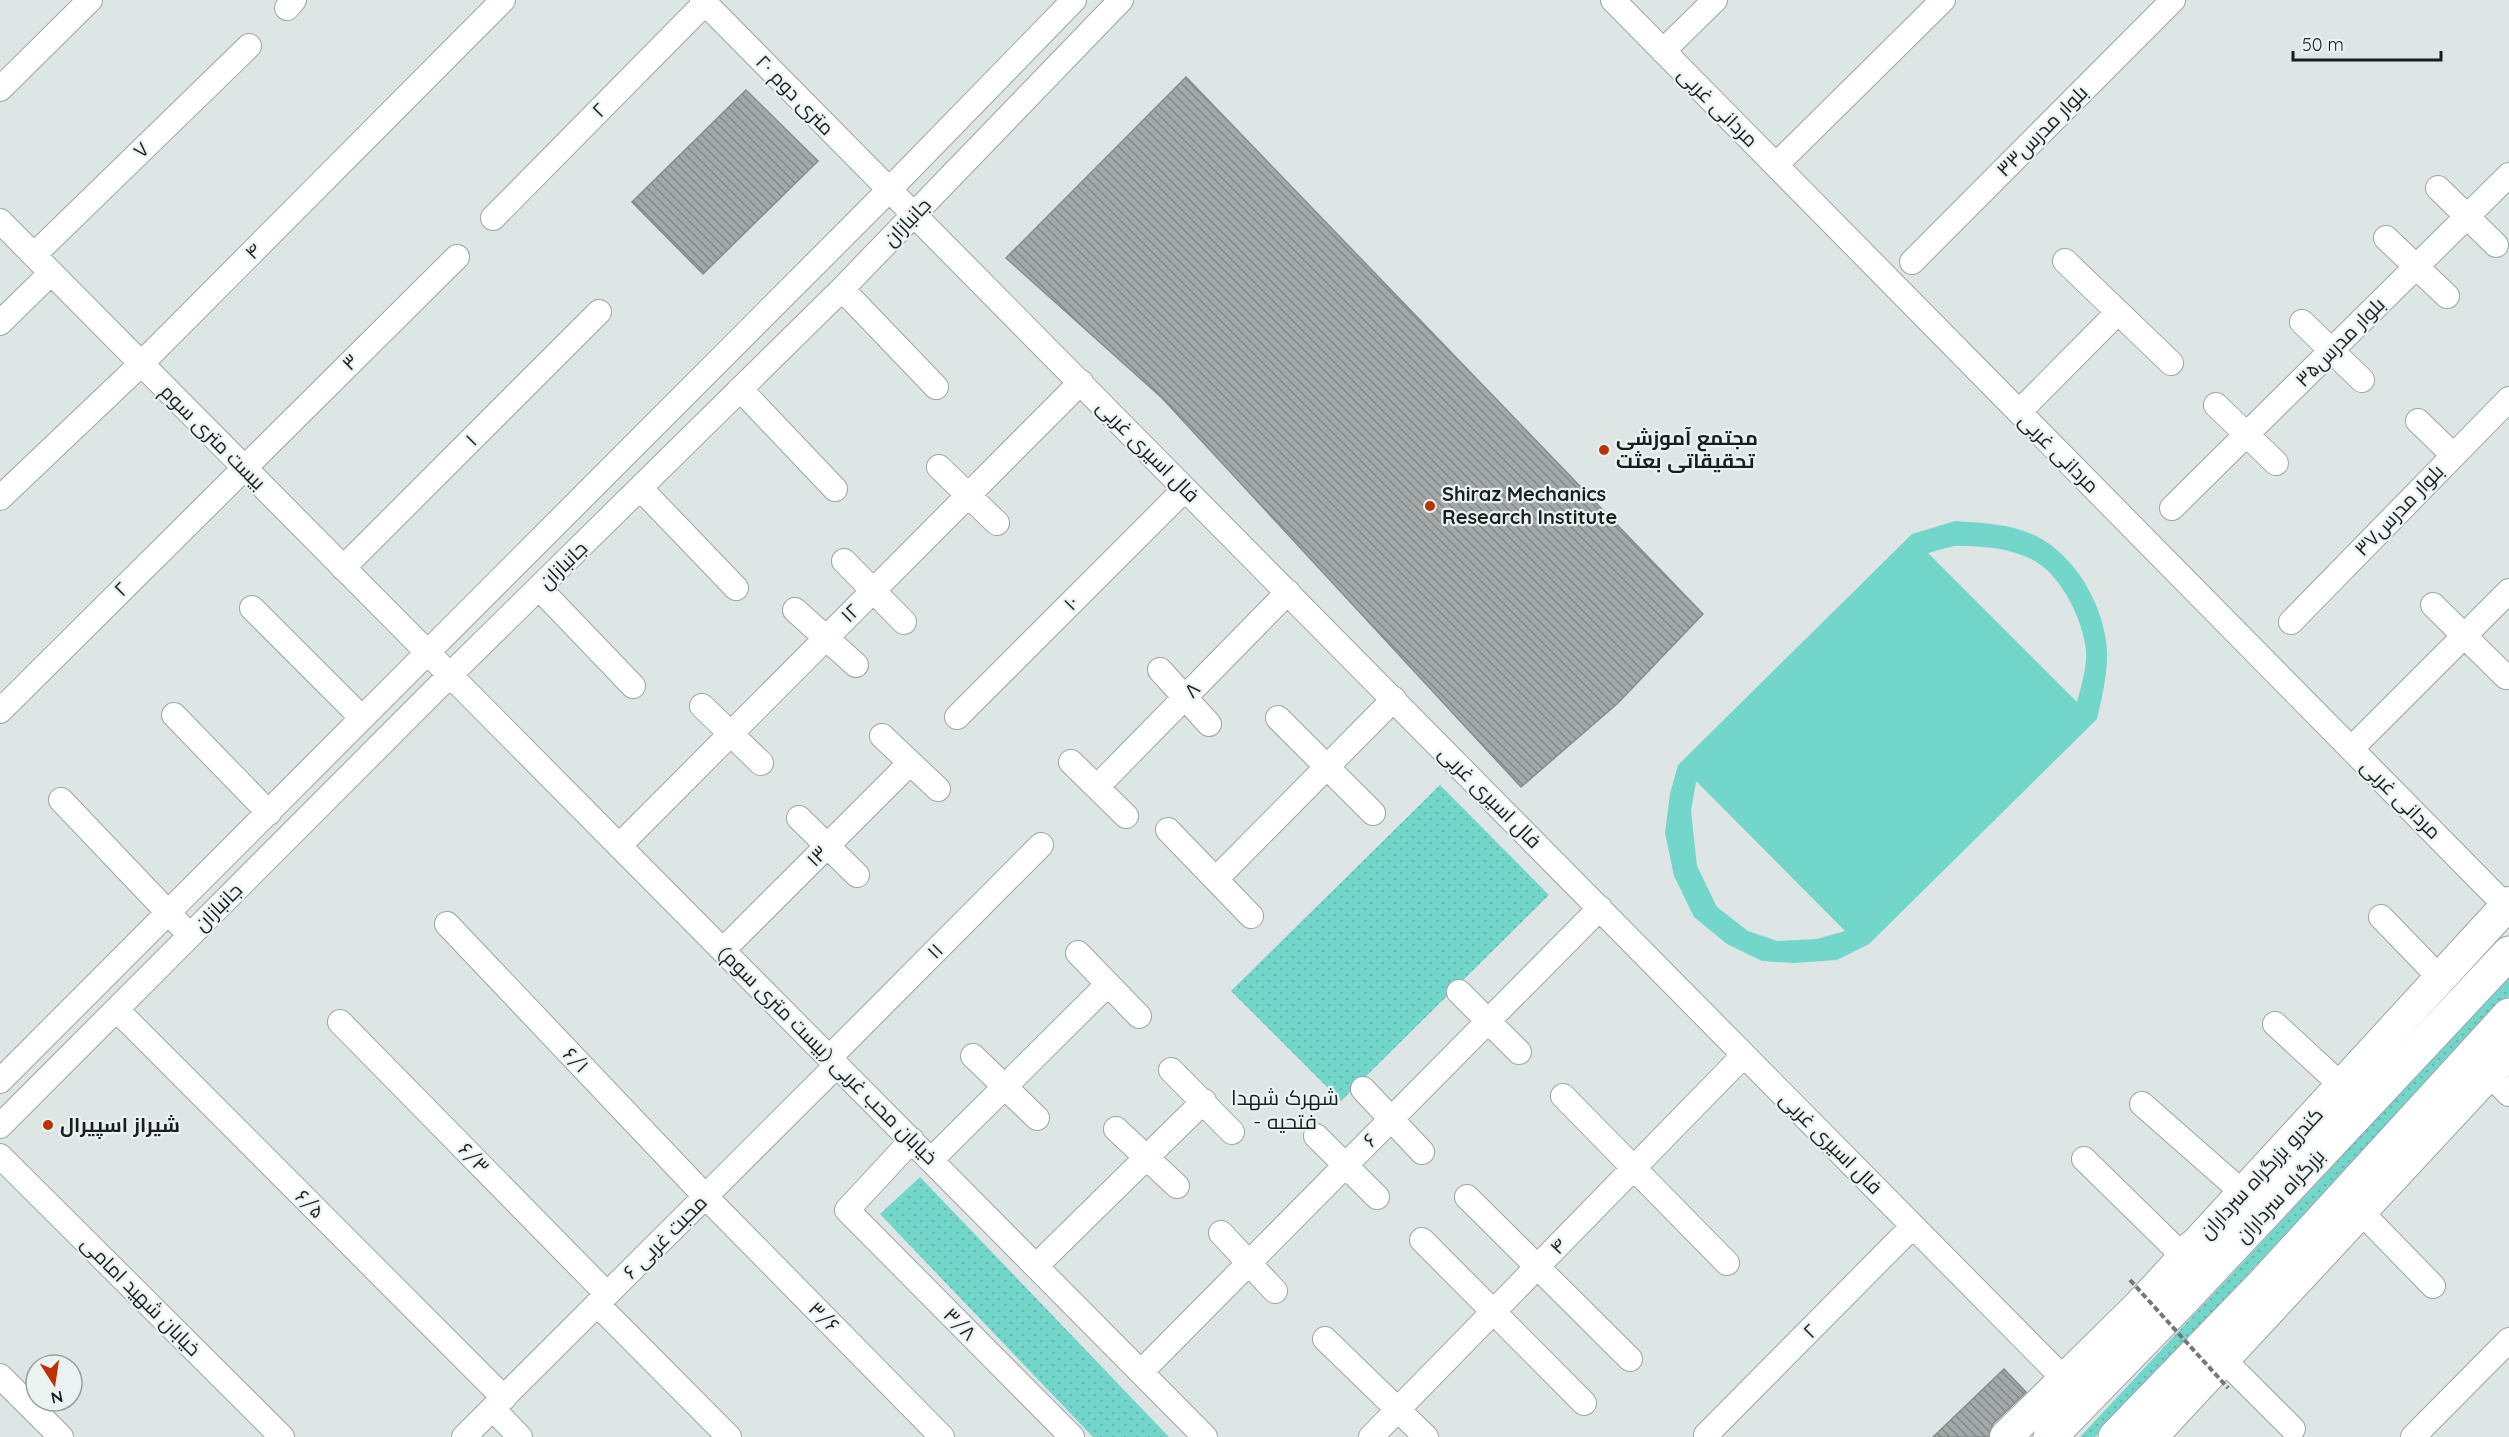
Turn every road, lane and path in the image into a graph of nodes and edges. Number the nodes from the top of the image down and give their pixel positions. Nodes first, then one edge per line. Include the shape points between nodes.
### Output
1 (90, 0) edge
2 (503, 0) edge
3 (1074, 0) edge
4 (1121, 0) edge
5 (1613, 0) edge
6 (1715, 0) edge
7 (1942, 0) edge
8 (2173, 0) edge
9 (704, 2) edge
10 (249, 46) dead end
11 (1663, 51) junction
12 (0, 89) edge
13 (1776, 165) junction
14 (2509, 175) edge
15 (2438, 188) dead end
16 (889, 190) junction
17 (914, 214) junction
18 (2467, 217) junction
19 (493, 218) dead end
20 (0, 221) edge
21 (2385, 238) dead end
22 (2496, 245) dead end
23 (33, 255) junction
24 (456, 257) dead end
25 (2066, 261) dead end
26 (1911, 262) dead end
27 (2416, 267) junction
28 (51, 273) junction
29 (842, 289) junction
30 (2447, 296) dead end
31 (599, 312) dead end
32 (2118, 312) junction
33 (2302, 322) dead end
34 (0, 323) edge
35 (2331, 351) junction
36 (2171, 363) dead end
37 (141, 364) junction
38 (2362, 380) dead end
39 (1081, 382) junction
40 (936, 387) dead end
41 (740, 389) junction
42 (2509, 399) edge
43 (2216, 405) dead end
44 (2019, 412) junction
45 (2418, 421) dead end
46 (2247, 434) junction
47 (2453, 454) junction
48 (2276, 463) dead end
49 (243, 467) junction
50 (939, 467) dead end
51 (641, 489) junction
52 (835, 489) dead end
53 (1185, 489) junction
54 (968, 495) junction
55 (0, 498) edge
56 (2172, 508) dead end
57 (997, 523) dead end
58 (843, 561) dead end
59 (343, 568) junction
60 (539, 588) junction
61 (736, 588) dead end
62 (873, 591) junction
63 (2509, 591) edge
64 (1288, 592) junction
65 (2433, 605) dead end
66 (252, 608) dead end
67 (795, 610) dead end
68 (904, 622) dead end
69 (2291, 622) dead end
70 (2464, 636) junction
71 (826, 638) junction
72 (427, 652) junction
73 (856, 665) dead end
74 (1160, 670) dead end
75 (451, 674) junction
76 (2506, 677) dead end
77 (633, 686) dead end
78 (1185, 698) junction
79 (1394, 699) junction
80 (702, 706) dead end
81 (0, 711) edge
82 (174, 715) dead end
83 (957, 717) dead end
84 (362, 718) junction
85 (1278, 718) dead end
86 (1209, 724) dead end
87 (730, 733) junction
88 (882, 736) dead end
89 (2351, 749) junction
90 (1071, 762) dead end
91 (761, 763) dead end
92 (910, 763) junction
93 (1327, 767) junction
94 (1097, 787) junction
95 (938, 789) dead end
96 (61, 800) dead end
97 (268, 813) junction
98 (1373, 813) dead end
99 (1126, 816) dead end
100 (799, 818) dead end
101 (1168, 830) dead end
102 (620, 844) junction
103 (1041, 845) dead end
104 (827, 846) junction
105 (857, 875) dead end
106 (1216, 879) junction
107 (2507, 904) edge
108 (1599, 908) junction
109 (168, 914) junction
110 (1251, 916) dead end
111 (2381, 917) dead end
112 (447, 924) dead end
113 (190, 935) junction
114 (723, 950) junction
115 (1078, 953) dead end
116 (2509, 953) edge
117 (2439, 977) junction
118 (1108, 984) junction
119 (1459, 992) dead end
120 (117, 1010) junction
121 (2509, 1015) edge
122 (1139, 1016) dead end
123 (1488, 1021) junction
124 (340, 1022) dead end
125 (2275, 1024) dead end
126 (1519, 1052) dead end
127 (1744, 1055) junction
128 (973, 1056) dead end
129 (834, 1061) junction
130 (1171, 1070) dead end
131 (2502, 1074) edge
132 (0, 1082) edge
133 (2341, 1085) junction
134 (1004, 1086) junction
135 (1363, 1089) dead end
136 (1563, 1096) dead end
137 (1203, 1101) junction
138 (2142, 1104) dead end
139 (1037, 1118) dead end
140 (1391, 1119) junction
141 (0, 1126) edge
142 (1116, 1129) dead end
143 (1232, 1132) dead end
144 (1316, 1136) dead end
145 (912, 1140) junction
146 (1422, 1152) dead end
147 (0, 1156) edge
148 (1146, 1157) junction
149 (2084, 1159) dead end
150 (931, 1160) junction
151 (1346, 1165) junction
152 (1634, 1168) junction
153 (1177, 1186) dead end
154 (2242, 1192) junction
155 (705, 1196) junction
156 (1377, 1197) dead end
157 (1467, 1197) dead end
158 (2360, 1211) junction
159 (1913, 1226) junction
160 (1221, 1233) dead end
161 (1422, 1240) dead end
162 (2188, 1251) junction
163 (1249, 1263) junction
164 (1727, 1263) dead end
165 (1036, 1266) junction
166 (1537, 1267) junction
167 (2262, 1284) junction
168 (2433, 1286) dead end
169 (1275, 1291) dead end
170 (2136, 1291) junction
171 (2191, 1292) junction
172 (602, 1299) junction
173 (1493, 1312) junction
174 (1325, 1339) dead end
175 (2509, 1340) edge
176 (1630, 1359) dead end
177 (1141, 1372) junction
178 (2219, 1375) junction
179 (0, 1376) edge
180 (2065, 1380) junction
181 (498, 1403) junction
182 (1584, 1404) dead end
183 (1398, 1410) junction
184 (2293, 1429) dead end
185 (1200, 1435) edge
186 (1706, 1435) dead end
187 (61, 1437) edge
188 (282, 1437) edge
189 (464, 1437) edge
190 (520, 1437) edge
191 (729, 1437) edge
192 (942, 1437) edge
193 (1072, 1437) edge
194 (1371, 1437) edge
195 (1426, 1437) edge
196 (2006, 1437) edge
197 (2050, 1437) edge
198 (2115, 1437) edge
199 (2151, 1437) edge
200 (2414, 1437) edge

1 - 12 street
2 - 37 street, ۴
3 - 16 street, جانبازان
4 - 17 street, جانبازان
5 - 11 street, مردانی غربی
6 - 11 street
7 - 13 street
8 - 26 street, بلوار مدرس۳۳
9 - 16 street, ۲۰ متری دوم
9 - 19 street, ۲
10 - 23 street, ۷
11 - 13 street, مردانی غربی
13 - 44 street, مردانی غربی
14 - 18 street, بلوار مدرس۳۵
15 - 18 street
16 - 17 street, ۲۰ متری دوم
16 - 72 street, جانبازان
17 - 29 street, جانبازان
17 - 39 street, فال اسیری غربی
18 - 22 street
18 - 27 street, بلوار مدرس۳۵
20 - 23 street, بیست متری سوم
21 - 27 street
23 - 28 street, بیست متری سوم
24 - 49 street, ۳
25 - 32 street
27 - 30 street
27 - 35 street, بلوار مدرس۳۵
28 - 34 street
28 - 37 street, بیست متری سوم
29 - 40 street
29 - 41 street, جانبازان
31 - 59 street, ۱
32 - 36 street
32 - 44 street
33 - 35 street
35 - 38 street
35 - 46 street, بلوار مدرس۳۵
37 - 49 street, بیست متری سوم
37 - 55 street, ۴
39 - 53 street, فال اسیری غربی
39 - 54 street, ۱۲
41 - 51 street, جانبازان
41 - 52 street
42 - 47 street, بلوار مدرس۳۷
43 - 46 street
44 - 89 street, مردانی غربی
45 - 47 street
46 - 48 street
46 - 56 street, بلوار مدرس۳۵
47 - 69 street, بلوار مدرس۳۷
49 - 59 street, بیست متری سوم
49 - 81 street, ۲
50 - 54 street
51 - 60 street, جانبازان
51 - 61 street
53 - 64 street, فال اسیری غربی
53 - 83 street, ۱۰
54 - 57 street
54 - 62 street, ۱۲
58 - 62 street
59 - 72 street, بیست متری سوم
60 - 75 street, جانبازان
60 - 77 street
62 - 68 street
62 - 71 street, ۱۲
63 - 70 street
64 - 78 street, ۸
64 - 79 street, فال اسیری غربی
65 - 70 street
66 - 84 street
67 - 71 street
70 - 76 street
70 - 89 street
71 - 73 street
71 - 87 street, ۱۲
72 - 75 street, بیست متری سوم
72 - 84 street, جانبازان
74 - 78 street
75 - 102 street, خیابان محب غربی (بیست متری سوم)
75 - 113 street, جانبازان
78 - 86 street
78 - 94 street, ۸
79 - 93 street
79 - 108 street, فال اسیری غربی
80 - 87 street
82 - 97 street
84 - 97 street, جانبازان
85 - 93 street
87 - 91 street
87 - 102 street, ۱۲
88 - 92 street
89 - 107 street, مردانی غربی
90 - 94 street
92 - 95 street
92 - 104 street, ۱۳
93 - 98 street
93 - 106 street
94 - 99 street
96 - 109 street
97 - 109 street, جانبازان
100 - 104 street
101 - 106 street
102 - 114 street, خیابان محب غربی (بیست متری سوم)
103 - 129 street, ۱۱
104 - 105 street
104 - 114 street, ۱۳
106 - 110 street
107 - 117 main road, کندرو بزرگراه سرداران
108 - 123 street, ۶
108 - 127 street, فال اسیری غربی
109 - 113 street
109 - 132 street, جانبازان
111 - 117 street
112 - 155 street, ۶/۱
113 - 120 street, جانبازان
114 - 129 street, خیابان محب غربی (بیست متری سوم)
115 - 118 street
116 - 171 highway, بزرگراه سرداران
117 - 133 main road, کندرو بزرگراه سرداران
118 - 122 street
118 - 134 street
119 - 123 street
120 - 141 street, جانبازان
120 - 181 street, ۶/۵
121 - 167 highway
123 - 126 street
123 - 140 street, ۶
124 - 172 street, ۶/۳
125 - 133 street
127 - 152 street, ۴
127 - 159 street, فال اسیری غربی
128 - 134 street
129 - 145 street, خیابان محب غربی (بیست متری سوم)
129 - 155 street, محبت غربی ۶
130 - 137 street
131 - 158 main road
133 - 154 main road, کندرو بزرگراه سرداران
134 - 139 street
134 - 150 street
135 - 140 street
136 - 152 street
137 - 143 street
137 - 148 street
138 - 154 street
140 - 146 street
140 - 151 street, ۶
142 - 148 street
144 - 151 street
145 - 150 street, خیابان محب غربی (بیست متری سوم)
145 - 193 street, ۳/۸ via 848,1210
147 - 188 street, خیابان شهید امامی
148 - 153 street
148 - 165 street
149 - 162 street
150 - 165 street, خیابان محب غربی (بیست متری سوم)
151 - 156 street
151 - 163 street, ۶
152 - 164 street
152 - 166 street, ۴
154 - 162 main road, کندرو بزرگراه سرداران
155 - 172 street, محبت غربی ۶
155 - 192 street, ۳/۶
157 - 166 street
158 - 168 street
158 - 178 main road
159 - 180 street, فال اسیری غربی
159 - 186 street, ۲
160 - 163 street
161 - 173 street
162 - 170 main road, کندرو بزرگراه سرداران
162 - 171 highway
163 - 169 street
163 - 177 street, ۶
165 - 177 street, خیابان محب غربی (بیست متری سوم)
166 - 173 street, ۴
166 - 176 street
167 - 178 highway
167 - 198 highway
170 - 171 highway
170 - 178 path, bridge
170 - 180 main road, کندرو بزرگراه سرداران
171 - 197 highway, بزرگراه سرداران
172 - 181 street, محبت غربی ۶
172 - 191 street, ۶/۳
173 - 182 street
173 - 183 street, ۴
174 - 183 street
175 - 200 street
177 - 185 street, خیابان محب غربی (بیست متری سوم)
178 - 184 street
178 - 199 main road
179 - 187 street
180 - 196 main road, کندرو بزرگراه سرداران
181 - 189 street, محبت غربی ۶
181 - 190 street, ۶/۵
183 - 194 street, ۴
183 - 195 street

